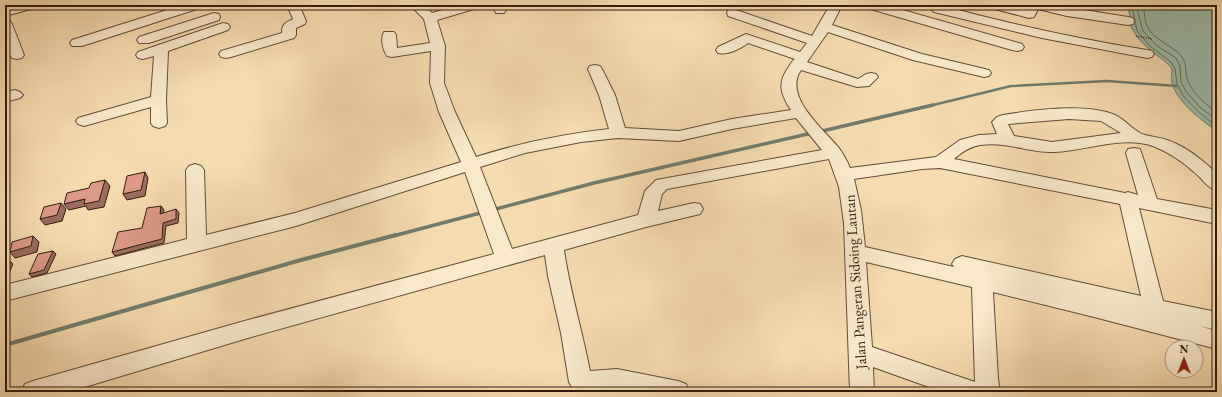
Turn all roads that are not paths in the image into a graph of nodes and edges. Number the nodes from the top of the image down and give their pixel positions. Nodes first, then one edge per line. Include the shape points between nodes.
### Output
1 (31, 5) edge
2 (196, 5) edge
3 (293, 5) edge
4 (416, 5) edge
5 (820, 5) edge
6 (871, 5) edge
7 (995, 5) edge
8 (470, 6) edge
9 (937, 7) edge
10 (835, 8) edge
11 (5, 12) edge
12 (733, 13) dead end
13 (1029, 14) junction
14 (218, 16) edge
15 (430, 18) junction
16 (928, 20) junction
17 (1128, 21) dead end
18 (5, 24) edge
19 (1080, 24) dead end
20 (825, 27) junction
21 (389, 35) dead end
22 (144, 40) dead end
23 (77, 43) dead end
24 (438, 46) junction
25 (1017, 47) dead end
26 (162, 48) junction
27 (723, 50) dead end
28 (806, 53) junction
29 (1147, 54) dead end
30 (17, 55) dead end
31 (144, 55) dead end
32 (595, 69) dead end
33 (984, 73) dead end
34 (871, 78) dead end
35 (158, 100) junction
36 (804, 116) junction
37 (84, 121) dead end
38 (159, 122) dead end
39 (618, 133) junction
40 (1008, 139) junction
41 (1135, 145) junction
42 (833, 152) junction
43 (940, 162) junction
44 (470, 165) junction
45 (195, 170) dead end
46 (844, 175) junction
47 (1217, 185) edge
48 (1128, 198) junction
49 (1149, 202) junction
50 (694, 209) dead end
51 (1217, 217) edge
52 (646, 220) junction
53 (197, 245) junction
54 (554, 245) junction
55 (855, 247) junction
56 (505, 258) junction
57 (982, 281) junction
58 (5, 293) edge
59 (1154, 308) junction
60 (1217, 322) edge
61 (1217, 340) edge
62 (861, 353) junction
63 (82, 385) edge
64 (33, 392) edge
65 (678, 392) edge
66 (862, 392) edge
67 (973, 392) edge
68 (988, 392) edge

1 - 11 street
2 - 23 street
3 - 14 street via 300,21 289,26 290,34 225,60
4 - 15 street
5 - 10 street
6 - 16 street
7 - 13 street
8 - 15 street
9 - 16 street
9 - 29 street via 1038,34
10 - 20 street
12 - 28 street
13 - 17 street via 1034,6 1039,6
13 - 19 street
14 - 22 street
14 - 26 street
15 - 24 street
16 - 25 street
18 - 30 street
20 - 28 street
20 - 33 street via 918,57
21 - 24 street via 391,52
24 - 44 street via 437,83
26 - 31 street
26 - 35 street
27 - 28 street via 746,38
28 - 34 street via 857,83 864,83
28 - 36 street via 790,76 787,86
32 - 39 street via 607,95
35 - 37 street
35 - 38 street
36 - 39 street via 732,124 679,136
36 - 42 street, Jalan Pangeran Sidoing Lautan
39 - 44 street via 523,148
40 - 41 street via 1053,147
40 - 41 street via 1000,124 1003,120 1087,115 1117,123 1128,130
40 - 43 street via 968,142
41 - 47 street via 1150,140 1161,144 1204,170
41 - 49 street
42 - 46 street, Jalan Pangeran Sidoing Lautan
42 - 52 street via 662,184 654,191
43 - 46 street
43 - 48 street
44 - 53 street via 310,215
44 - 56 street
45 - 53 street
46 - 55 street, Jalan Pangeran Sidoing Lautan via 848,186
48 - 49 street
48 - 59 street
49 - 51 street
50 - 52 street
52 - 54 street
53 - 58 street
54 - 56 street
54 - 65 street via 558,276 581,382 617,379
55 - 57 street
55 - 59 street via 982,268
55 - 62 street, Jalan Pangeran Sidoing Lautan
56 - 63 street via 248,329
57 - 61 street
57 - 68 street
59 - 60 street
62 - 66 street, Jalan Pangeran Sidoing Lautan
62 - 67 street
63 - 64 street

